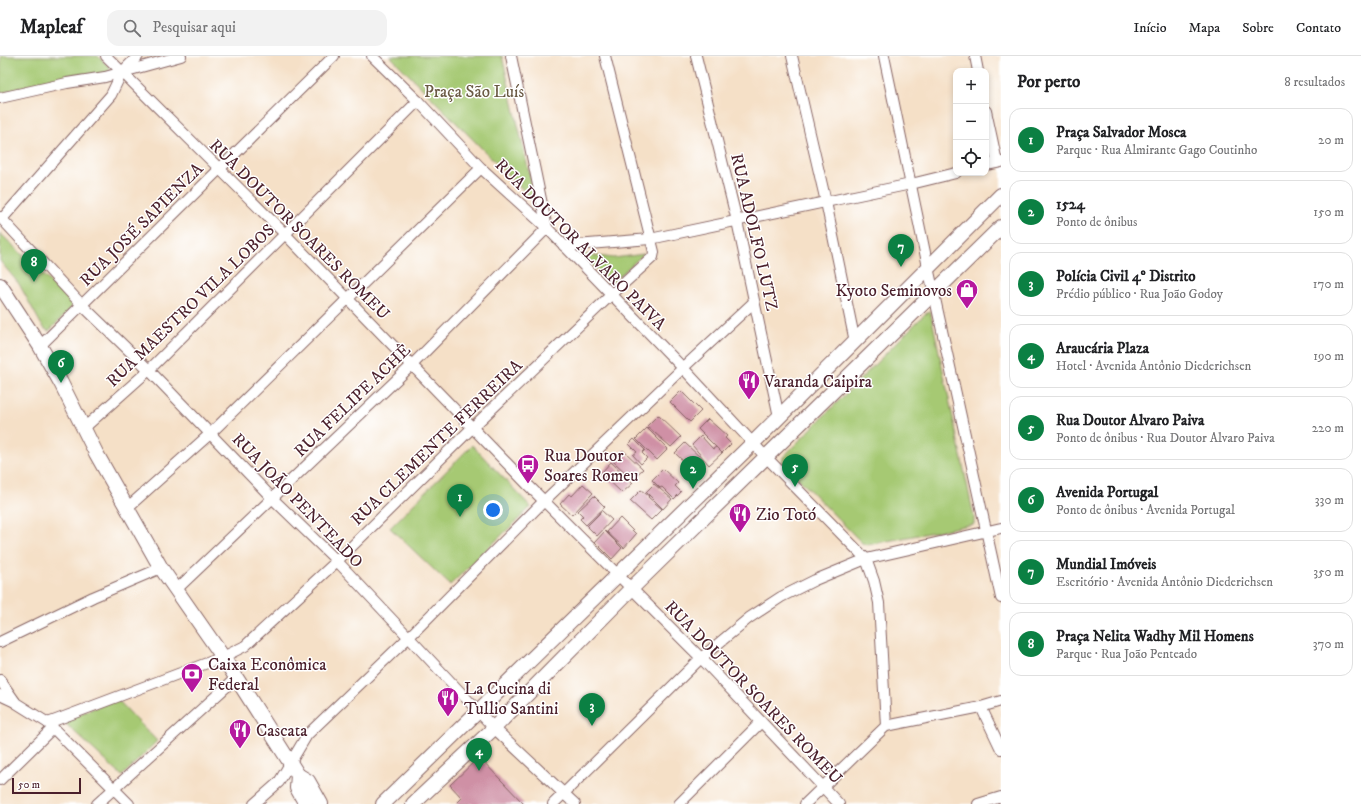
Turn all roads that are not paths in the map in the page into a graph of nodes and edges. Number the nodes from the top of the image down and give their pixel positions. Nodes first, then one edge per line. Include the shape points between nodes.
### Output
1 (106, 56) edge
2 (138, 56) edge
3 (181, 56) edge
4 (334, 56) edge
5 (372, 56) edge
6 (511, 56) edge
7 (605, 56) edge
8 (696, 56) edge
9 (792, 56) edge
10 (884, 56) edge
11 (974, 56) edge
12 (977, 68) edge
13 (122, 72) junction
14 (0, 98) edge
15 (418, 101) junction
16 (989, 123) edge
17 (999, 162) edge
18 (989, 164) edge
19 (481, 168) junction
20 (219, 169) junction
21 (953, 174) edge
22 (911, 184) junction
23 (999, 201) edge
24 (826, 202) junction
25 (1, 218) edge
26 (737, 220) junction
27 (1001, 227) edge
28 (547, 228) junction
29 (285, 234) junction
30 (650, 239) junction
31 (564, 246) junction
32 (928, 267) junction
33 (0, 284) edge
34 (934, 293) junction
35 (611, 294) junction
36 (348, 299) junction
37 (754, 302) junction
38 (82, 305) junction
39 (855, 342) junction
40 (40, 346) junction
41 (412, 365) junction
42 (683, 368) junction
43 (149, 370) junction
44 (779, 417) junction
45 (473, 427) junction
46 (84, 428) junction
47 (211, 434) junction
48 (753, 443) junction
49 (766, 457) junction
50 (273, 498) junction
51 (544, 501) junction
52 (127, 508) junction
53 (1001, 528) edge
54 (986, 531) junction
55 (866, 559) junction
56 (337, 561) junction
57 (161, 568) junction
58 (617, 574) junction
59 (632, 588) junction
60 (176, 590) junction
61 (1001, 598) edge
62 (409, 637) junction
63 (0, 642) edge
64 (224, 657) junction
65 (701, 658) junction
66 (236, 678) junction
67 (0, 680) edge
68 (0, 696) edge
69 (1001, 701) edge
70 (16, 703) junction
71 (981, 707) junction
72 (478, 711) junction
73 (761, 722) junction
74 (50, 725) junction
75 (886, 726) junction
76 (494, 728) junction
77 (1001, 749) edge
78 (290, 762) junction
79 (298, 775) junction
80 (0, 780) edge
81 (823, 787) junction
82 (114, 788) junction
83 (564, 793) junction
84 (1001, 797) edge
85 (97, 804) edge
86 (128, 804) edge
87 (254, 804) edge
88 (306, 804) edge
89 (321, 804) edge
90 (383, 804) edge
91 (413, 804) edge
92 (553, 804) edge
93 (575, 804) edge
94 (679, 804) edge
95 (805, 804) edge
96 (839, 804) edge
97 (978, 804) edge

1 - 13 street, RUA DOUTOR SOARES ROMEU
2 - 13 street
3 - 13 street
4 - 20 street, RUA JOSÉ SAPIENZA
5 - 15 street, RUA DOUTOR ALVARO PAIVA
6 - 28 street
7 - 30 street
8 - 26 street, RUA ADOLFO LUTZ
9 - 24 street
10 - 22 street
11 - 12 street
13 - 14 street
13 - 20 street, RUA DOUTOR SOARES ROMEU
13 - 25 street via 111,95
15 - 19 street, RUA DOUTOR ALVARO PAIVA
15 - 29 street, RUA MAESTRO VILA LOBOS
16 - 17 street
17 - 18 street
19 - 28 street, RUA DOUTOR ALVARO PAIVA
19 - 36 street
20 - 29 street, RUA DOUTOR SOARES ROMEU
20 - 38 street, RUA JOSÉ SAPIENZA
21 - 22 street
22 - 24 street
22 - 32 street
23 - 32 main road
24 - 26 street
24 - 39 street
25 - 38 street, RUA JOÃO PENTEADO
26 - 30 street
26 - 37 street, RUA ADOLFO LUTZ
27 - 34 main road
28 - 31 street, RUA DOUTOR ALVARO PAIVA
28 - 41 street, RUA FELIPE ACHÊ
29 - 36 street, RUA DOUTOR SOARES ROMEU
29 - 43 street, RUA MAESTRO VILA LOBOS
30 - 31 street
30 - 35 street, RUA CLEMENTE FERREIRA via 653,257
31 - 35 street, RUA DOUTOR ALVARO PAIVA
32 - 34 street
32 - 39 main road
33 - 40 main road
34 - 49 main road
34 - 54 street
35 - 42 street, RUA DOUTOR ALVARO PAIVA
35 - 45 street, RUA CLEMENTE FERREIRA
36 - 41 street, RUA DOUTOR SOARES ROMEU
36 - 47 street
37 - 42 street
37 - 44 street, RUA ADOLFO LUTZ
38 - 40 street, RUA JOSÉ SAPIENZA
38 - 43 street, RUA JOÃO PENTEADO
39 - 44 main road
40 - 46 main road
41 - 45 street, RUA DOUTOR SOARES ROMEU
41 - 50 street, RUA FELIPE ACHÊ
42 - 48 street, RUA DOUTOR ALVARO PAIVA
42 - 51 street
43 - 46 street, RUA MAESTRO VILA LOBOS
43 - 47 street, RUA JOÃO PENTEADO
44 - 48 main road
45 - 51 street, RUA DOUTOR SOARES ROMEU
45 - 56 street, RUA CLEMENTE FERREIRA
46 - 52 main road
47 - 50 street, RUA JOÃO PENTEADO
47 - 52 street
48 - 49 street, RUA DOUTOR ALVARO PAIVA
48 - 58 main road
49 - 55 street, RUA DOUTOR ALVARO PAIVA
49 - 59 main road
50 - 56 street, RUA JOÃO PENTEADO
50 - 60 street, RUA FELIPE ACHÊ
51 - 58 street, RUA DOUTOR SOARES ROMEU
51 - 62 street
52 - 57 main road
53 - 54 street
54 - 55 street
54 - 61 street
55 - 65 street via 815,580 781,598 749,618
55 - 75 street, RUA DOUTOR ALVARO PAIVA via 879,603
56 - 62 street, RUA JOÃO PENTEADO
56 - 64 street, RUA CLEMENTE FERREIRA via 245,646
57 - 60 main road
57 - 63 street via 93,597
58 - 59 street, RUA DOUTOR SOARES ROMEU
58 - 72 main road
59 - 65 street, RUA DOUTOR SOARES ROMEU
59 - 76 main road
60 - 64 main road
62 - 72 street, RUA JOÃO PENTEADO
62 - 78 street via 307,735
64 - 66 main road
64 - 74 street
65 - 73 street, RUA DOUTOR SOARES ROMEU
65 - 83 street
66 - 78 main road
66 - 82 street
67 - 70 street
68 - 70 street
69 - 71 street
70 - 74 street
71 - 75 street
71 - 77 street
72 - 76 street, RUA JOÃO PENTEADO
72 - 90 main road
73 - 81 street, RUA DOUTOR SOARES ROMEU
73 - 94 street
74 - 80 street
74 - 82 street
75 - 81 street
76 - 83 street, RUA JOÃO PENTEADO
76 - 91 main road
78 - 79 main road
78 - 87 street via 279,782
79 - 88 main road via 297,788
79 - 89 main road via 308,781
81 - 95 street
81 - 96 street, RUA DOUTOR SOARES ROMEU
82 - 85 street
82 - 86 street
83 - 92 street
83 - 93 street, RUA JOÃO PENTEADO
84 - 97 street

